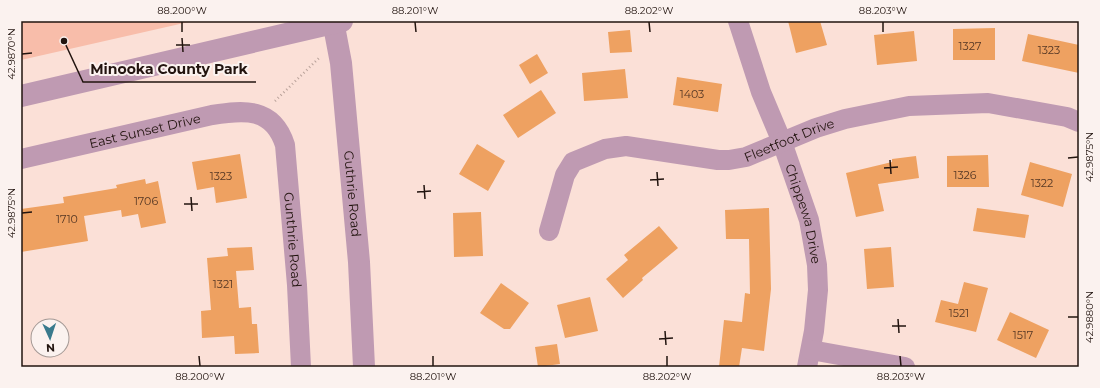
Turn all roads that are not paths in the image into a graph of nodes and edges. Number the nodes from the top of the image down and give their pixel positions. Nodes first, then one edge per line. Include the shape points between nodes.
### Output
1 (738, 21) edge
2 (336, 22) edge
3 (21, 96) edge
4 (264, 117) joint
5 (1079, 122) edge
6 (782, 142) junction
7 (21, 160) edge
8 (549, 231) dead end
9 (809, 358) edge
10 (301, 367) edge
11 (364, 367) edge
12 (905, 367) edge

1 - 6 street, Chippewa Drive via 761,92
2 - 3 street
2 - 11 street, Guthrie Road via 359,262
4 - 7 street, East Sunset Drive via 238,111 212,115
4 - 10 street, Gunthrie Road via 277,129 285,146 297,277
5 - 6 street, Fleetfoot Drive via 1066,117 988,103 909,106 845,119
6 - 8 street, Fleetfoot Drive via 746,157 729,160 626,146 605,149 573,162 565,175
6 - 9 street, Chippewa Drive via 809,220 817,265 818,290
9 - 12 street

